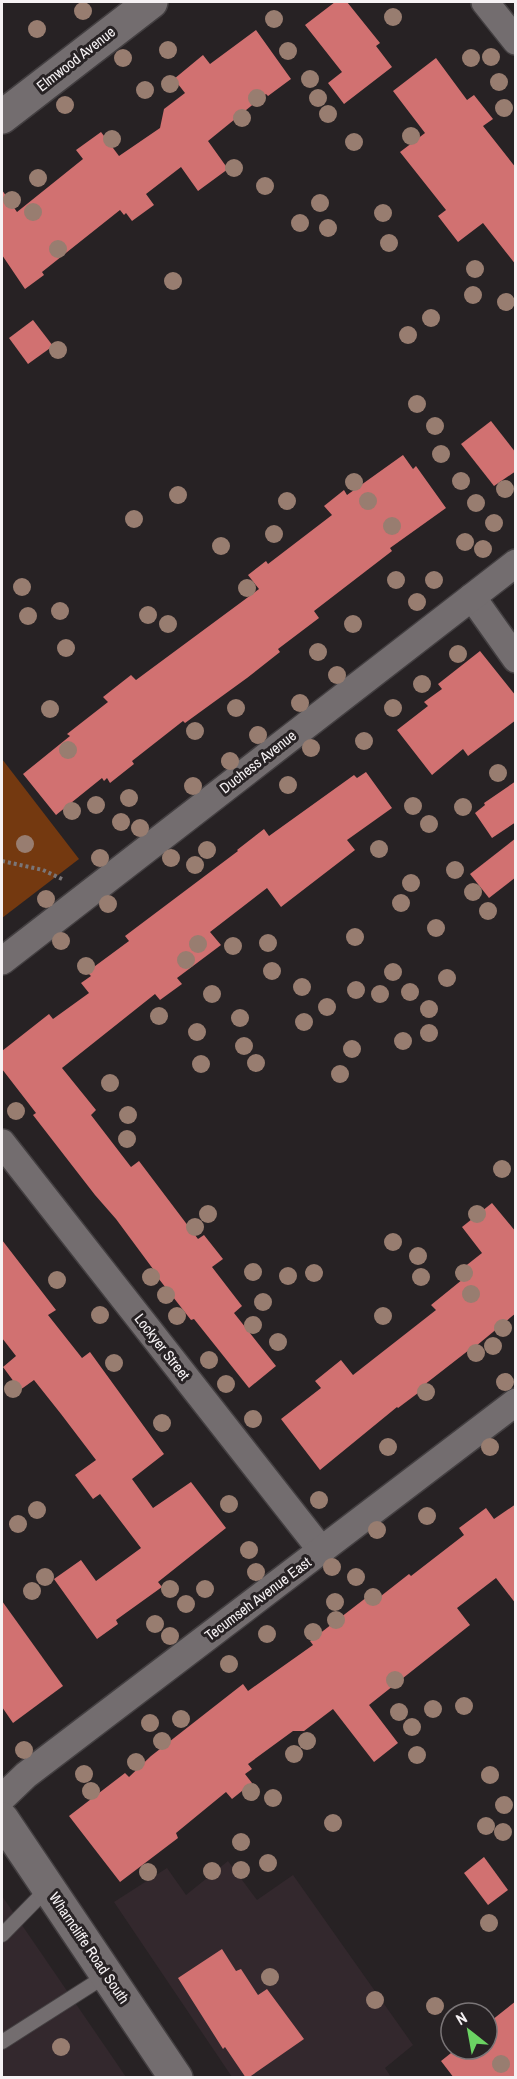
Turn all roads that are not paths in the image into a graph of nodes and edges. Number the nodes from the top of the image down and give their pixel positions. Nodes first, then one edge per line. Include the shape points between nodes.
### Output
1 (151, 2) edge
2 (485, 2) edge
3 (516, 41) edge
4 (2, 117) edge
5 (516, 563) edge
6 (472, 597) junction
7 (516, 659) edge
8 (2, 961) edge
9 (2, 1143) edge
10 (516, 1402) edge
11 (322, 1551) junction
12 (2, 1798) edge
13 (2, 1819) edge
14 (48, 1888) junction
15 (2, 1935) edge
16 (107, 1975) junction
17 (2, 2042) edge
18 (176, 2078) edge

1 - 4 main road, Elmwood Avenue
2 - 3 street
5 - 6 street, Duchess Avenue
6 - 7 street
6 - 8 street, Duchess Avenue
9 - 11 street, Lockyer Street
10 - 11 street, Tecumseh Avenue East
11 - 12 street, Tecumseh Avenue East via 26,1775
13 - 14 main road, Wharncliffe Road South
14 - 15 lane
14 - 16 main road, Wharncliffe Road South
16 - 17 lane
16 - 18 main road, Wharncliffe Road South

